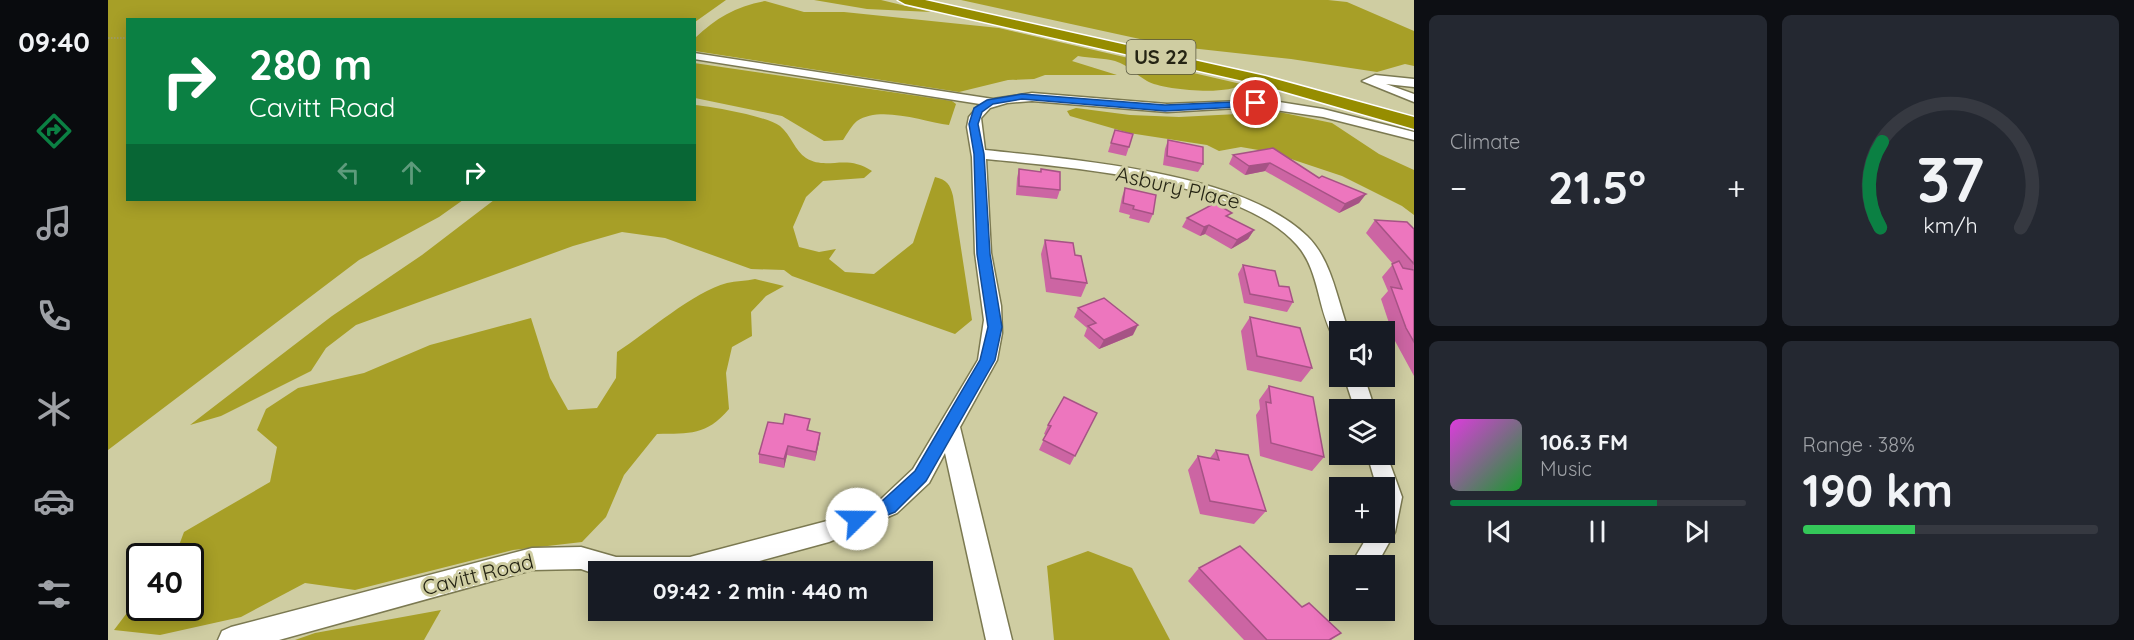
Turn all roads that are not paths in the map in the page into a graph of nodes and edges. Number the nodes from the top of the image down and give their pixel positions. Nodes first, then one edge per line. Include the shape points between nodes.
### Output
1 (905, 0) edge
2 (927, 0) edge
3 (696, 56) edge
4 (1414, 83) edge
5 (1414, 98) edge
6 (990, 102) junction
7 (1414, 115) edge
8 (1414, 123) edge
9 (1414, 136) edge
10 (979, 154) junction
11 (1336, 321) edge
12 (949, 425) junction
13 (231, 640) edge
14 (999, 640) edge

1 - 8 highway, US 22 via 1265,81
2 - 7 highway, US 22 via 1267,76
3 - 6 street
4 - 5 street via 1368,81
6 - 9 street via 1022,96 1165,108 1268,104
6 - 10 street, Cavitt Road via 975,116
10 - 11 street, Asbury Place via 1089,167 1201,190 1264,210 1289,227 1312,253
10 - 12 street, Cavitt Road via 984,254 994,335 987,360
12 - 13 street, Cavitt Road via 921,476 889,506 829,531 690,568 616,569 581,558 532,559
12 - 14 street

